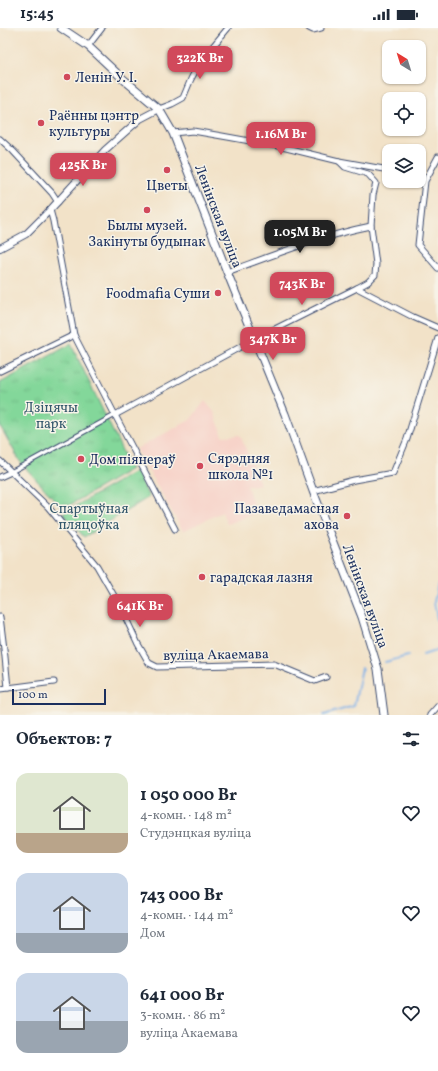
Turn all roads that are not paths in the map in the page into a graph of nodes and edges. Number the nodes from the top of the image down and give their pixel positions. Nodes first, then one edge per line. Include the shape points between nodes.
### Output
1 (61, 28) edge
2 (102, 28) edge
3 (228, 28) edge
4 (309, 28) edge
5 (321, 28) edge
6 (88, 46) junction
7 (159, 109) junction
8 (173, 133) junction
9 (0, 140) edge
10 (438, 157) edge
11 (339, 160) junction
12 (382, 169) edge
13 (426, 179) edge
14 (424, 188) edge
15 (58, 202) junction
16 (50, 210) junction
17 (370, 226) junction
18 (0, 248) edge
19 (438, 268) edge
20 (227, 272) junction
21 (357, 288) junction
22 (438, 328) edge
23 (74, 335) junction
24 (438, 338) edge
25 (255, 339) junction
26 (0, 371) edge
27 (115, 415) junction
28 (0, 460) edge
29 (11, 472) junction
30 (0, 477) edge
31 (313, 491) junction
32 (175, 529) dead end
33 (0, 617) edge
34 (326, 677) dead end
35 (54, 682) dead end
36 (8, 688) junction
37 (0, 689) edge
38 (438, 706) edge
39 (384, 715) edge
40 (430, 715) edge

1 - 6 main road, Ленінская вуліца
2 - 6 street
3 - 7 street via 200,62 183,98
4 - 5 street
6 - 7 main road, Ленінская вуліца
7 - 8 main road, Ленінская вуліца
7 - 15 street via 140,118
8 - 11 street via 193,131
8 - 20 main road, Ленінская вуліца
9 - 15 street
10 - 13 street
11 - 12 street
11 - 17 street via 345,167 368,174 376,184
14 - 19 street via 418,246
15 - 16 street
16 - 18 street via 26,234
16 - 23 street
17 - 20 street via 292,248
17 - 21 street via 376,264 375,275
20 - 25 main road, Ленінская вуліца
21 - 22 street
21 - 25 street
23 - 26 street
23 - 27 street
24 - 31 street via 407,439 393,472
25 - 27 street
25 - 31 main road, Ленінская вуліца
27 - 29 street
27 - 32 street
28 - 29 street, вуліца Акаемава
29 - 30 street
29 - 34 street, вуліца Акаемава via 48,507 97,566 149,663 157,668 274,664 315,681
31 - 39 main road, Ленінская вуліца via 369,639 378,669
33 - 36 street
35 - 36 street
36 - 37 street
38 - 40 street

